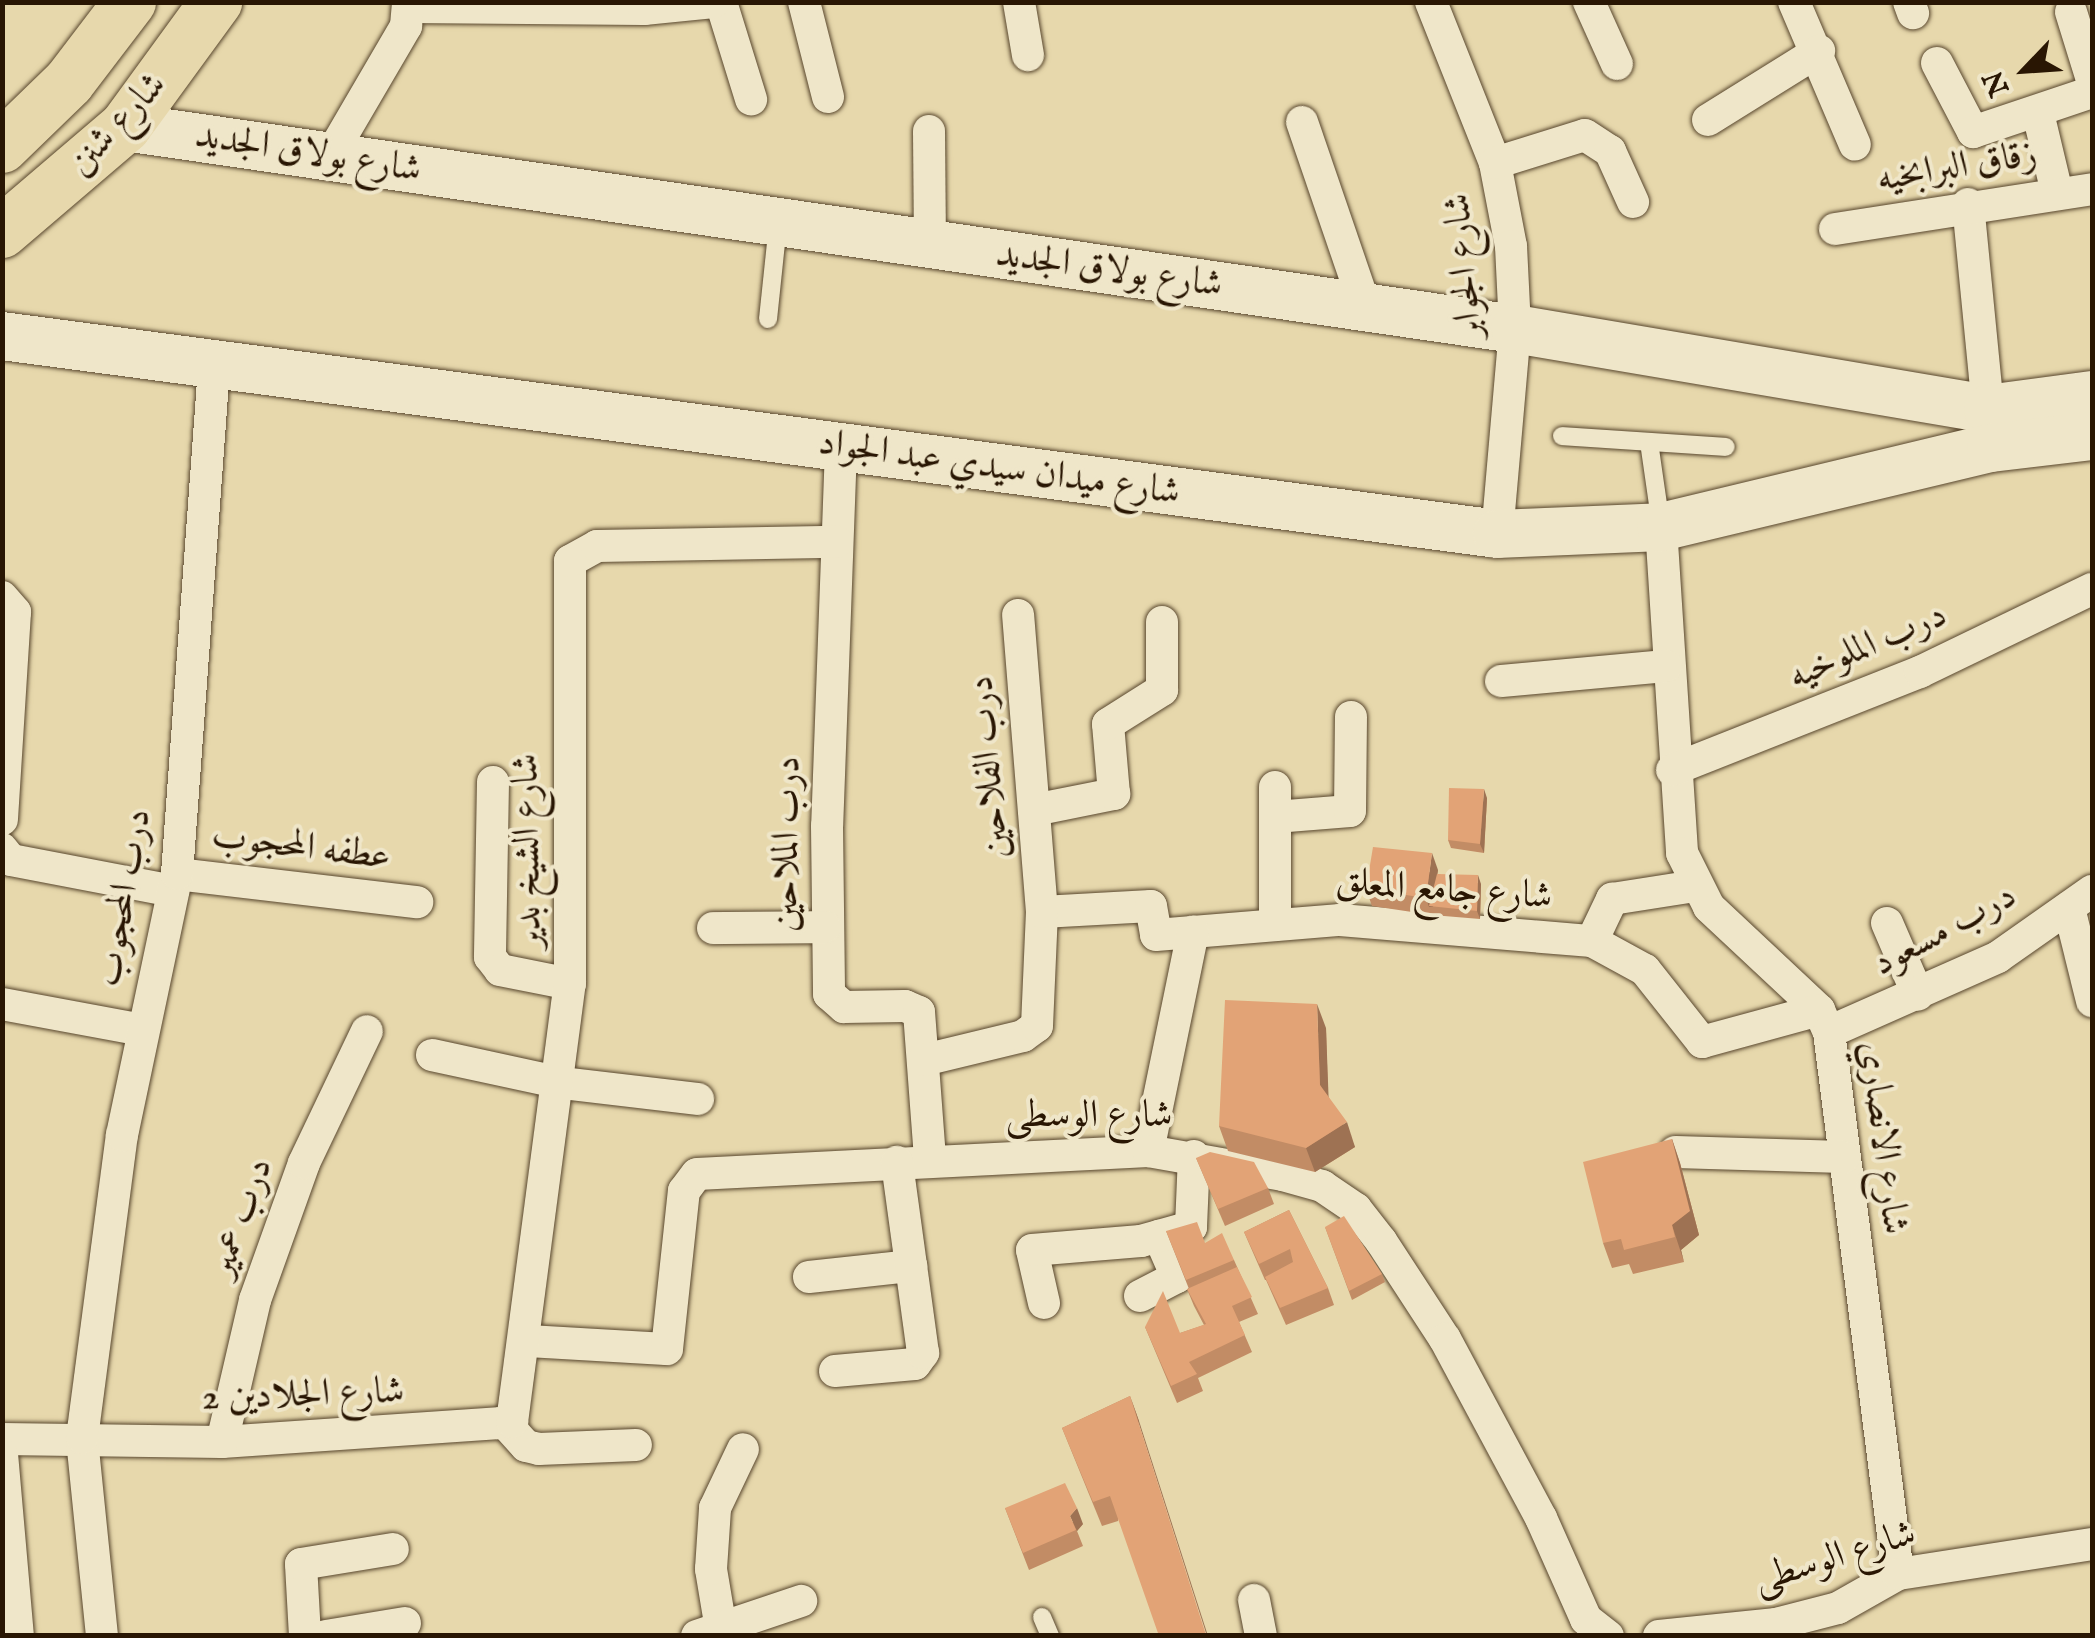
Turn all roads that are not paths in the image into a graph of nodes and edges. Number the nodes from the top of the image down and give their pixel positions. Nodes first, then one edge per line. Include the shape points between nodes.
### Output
1 (130, 2) edge
2 (216, 2) edge
3 (718, 2) edge
4 (804, 2) edge
5 (1019, 2) edge
6 (1432, 2) edge
7 (1588, 2) edge
8 (1794, 2) edge
9 (408, 5) edge
10 (644, 6) edge
11 (2071, 12) dead end
12 (1818, 51) junction
13 (1028, 55) dead end
14 (1937, 63) dead end
15 (1617, 64) dead end
16 (2092, 80) edge
17 (2092, 92) edge
18 (828, 97) dead end
19 (750, 100) dead end
20 (22, 106) edge
21 (2038, 113) junction
22 (1708, 120) dead end
23 (1302, 122) dead end
24 (125, 127) junction
25 (929, 130) dead end
26 (2, 146) edge
27 (1856, 146) dead end
28 (330, 158) junction
29 (1496, 163) junction
30 (2092, 189) edge
31 (2057, 193) junction
32 (1633, 202) dead end
33 (1968, 204) junction
34 (778, 223) junction
35 (1835, 228) dead end
36 (2, 232) edge
37 (930, 245) junction
38 (1366, 309) junction
39 (768, 319) dead end
40 (1515, 329) junction
41 (2, 336) edge
42 (214, 368) junction
43 (2092, 395) edge
44 (1990, 429) junction
45 (1562, 436) dead end
46 (2092, 436) edge
47 (1649, 442) junction
48 (1726, 447) dead end
49 (841, 448) junction
50 (1661, 527) junction
51 (1497, 534) junction
52 (837, 542) junction
53 (2092, 589) edge
54 (2, 597) edge
55 (1018, 616) dead end
56 (1162, 622) dead end
57 (1666, 666) junction
58 (1501, 681) dead end
59 (1351, 717) dead end
60 (4, 747) edge
61 (1672, 770) junction
62 (493, 782) dead end
63 (1034, 810) junction
64 (2, 820) edge
65 (2, 850) edge
66 (175, 882) junction
67 (1695, 886) junction
68 (2081, 900) edge
69 (416, 902) dead end
70 (1042, 912) junction
71 (1887, 923) dead end
72 (1275, 925) junction
73 (825, 927) junction
74 (713, 928) dead end
75 (1193, 932) junction
76 (1592, 941) junction
77 (570, 984) junction
78 (1918, 995) junction
79 (2092, 1001) edge
80 (2, 1004) edge
81 (1824, 1021) junction
82 (142, 1030) junction
83 (368, 1031) dead end
84 (432, 1055) dead end
85 (924, 1060) junction
86 (562, 1083) junction
87 (698, 1099) dead end
88 (1148, 1151) junction
89 (1675, 1152) edge
90 (1194, 1156) junction
91 (1844, 1156) junction
92 (930, 1160) junction
93 (897, 1162) junction
94 (1159, 1236) junction
95 (911, 1266) junction
96 (809, 1277) dead end
97 (1140, 1296) dead end
98 (1044, 1302) dead end
99 (527, 1341) junction
100 (834, 1371) dead end
101 (512, 1417) junction
102 (82, 1438) junction
103 (2, 1439) edge
104 (222, 1442) junction
105 (636, 1445) dead end
106 (743, 1449) dead end
107 (2, 1454) edge
108 (2092, 1544) edge
109 (393, 1550) dead end
110 (1898, 1574) junction
111 (1254, 1600) dead end
112 (801, 1601) dead end
113 (1042, 1616) dead end
114 (405, 1623) dead end
115 (709, 1632) edge
116 (18, 1636) edge
117 (102, 1636) edge
118 (305, 1636) edge
119 (326, 1636) edge
120 (1050, 1636) edge
121 (1261, 1636) edge
122 (1608, 1636) edge
123 (1659, 1636) edge

1 - 20 main road, شارع شنن
2 - 24 main road, شارع شنن
3 - 10 street
3 - 19 street
4 - 18 street
5 - 13 street
6 - 29 street, شارع الجوابر
7 - 15 street
8 - 12 street
9 - 10 street
9 - 28 street via 397,43
11 - 16 street
12 - 22 street
12 - 27 street
14 - 21 street via 1973,132
17 - 21 street
20 - 26 main road, شارع شنن
21 - 31 street
23 - 38 street
24 - 28 street, شارع بولاق الجديد
24 - 36 main road, شارع شنن
25 - 37 street
28 - 34 street, شارع بولاق الجديد
29 - 32 street via 1586,135 1610,151
29 - 40 street, شارع الجوابر via 1511,246
30 - 31 street, زقاق البرابخيه
31 - 33 street, زقاق البرابخيه
33 - 35 street, زقاق البرابخيه
33 - 44 street
34 - 37 street, شارع بولاق الجديد
34 - 39 lane
37 - 38 street, شارع بولاق الجديد
38 - 40 street, شارع بولاق الجديد
40 - 44 street, شارع بولاق الجديد
40 - 51 street, شارع الجوابر
41 - 42 street, شارع ميدان سيدي عبد الجواد
42 - 49 street, شارع ميدان سيدي عبد الجواد
42 - 66 street, درب المحجوب
43 - 44 street, شارع بولاق الجديد
44 - 46 street, شارع بولاق الجديد
44 - 50 street, شارع ميدان سيدي عبد الجواد
45 - 47 lane
47 - 48 lane
47 - 50 lane
49 - 51 street, شارع ميدان سيدي عبد الجواد
49 - 52 street, درب الملاحين
50 - 51 street, شارع ميدان سيدي عبد الجواد
50 - 57 street, شارع الانصاري
52 - 73 street, درب الملاحين
52 - 77 street, شارع الشيخ بدير via 598,546 570,562
53 - 61 street, درب الملوخيه via 1920,672
54 - 60 street via 15,612
55 - 63 street, درب الفلاحين
56 - 63 street via 1162,690 1108,724 1114,794
57 - 58 street
57 - 61 street, شارع الانصاري
59 - 72 street via 1350,811 1275,802
60 - 64 street
61 - 67 street, شارع الانصاري via 1682,853
62 - 77 street via 490,957 500,970
63 - 70 street, درب الفلاحين
65 - 66 street, عطفه المحجوب via 11,860
66 - 69 street, عطفه المحجوب
66 - 82 street, درب المحجوب
67 - 76 street via 1612,899
67 - 81 street, شارع الانصاري via 1726,926
68 - 78 street, درب مسعود via 1998,957
68 - 79 street
70 - 75 street, شارع جامع المعلق via 1152,906 1156,935
70 - 85 street, درب الفلاحين via 1034,1031
71 - 78 street
72 - 75 street, شارع جامع المعلق
72 - 76 street, شارع جامع المعلق via 1340,920
73 - 74 street
73 - 85 street, درب الملاحين via 832,1000 844,1007 912,1007 922,1019
75 - 88 street
76 - 81 street, شارع جامع المعلق via 1644,970 1702,1042
77 - 86 street, شارع الشيخ بدير
78 - 81 street, درب مسعود
80 - 82 street
81 - 91 street, شارع الانصاري
82 - 102 street, درب المحجوب
83 - 104 street, درب عمير via 304,1162 261,1282
84 - 86 street
85 - 92 street, درب الملاحين
86 - 87 street
86 - 99 street, شارع الشيخ بدير
88 - 90 street, شارع الوسطى
88 - 92 street, شارع الوسطى
89 - 91 street
90 - 94 street via 1192,1226
90 - 122 street, شارع الوسطى via 1322,1186 1356,1209 1445,1339 1541,1518 1576,1602
91 - 110 street, شارع الانصاري
92 - 93 street, شارع الوسطى
93 - 95 street
93 - 99 street, شارع الوسطى via 697,1174 684,1190 667,1349
94 - 97 street via 1177,1277
94 - 98 street via 1032,1250
95 - 96 street
95 - 100 street via 920,1360
99 - 101 street, شارع الشيخ بدير
101 - 104 street, شارع الجلادين 2
101 - 105 street via 526,1446 539,1449
102 - 103 street, شارع الجلادين 2
102 - 104 street, شارع الجلادين 2
102 - 117 street, درب المحجوب
106 - 115 street via 715,1508
107 - 116 street
108 - 110 street, شارع الوسطى
109 - 118 street via 301,1564
110 - 123 street, شارع الوسطى via 1838,1608 1776,1624
111 - 121 street
112 - 115 street
113 - 120 lane
114 - 119 street

